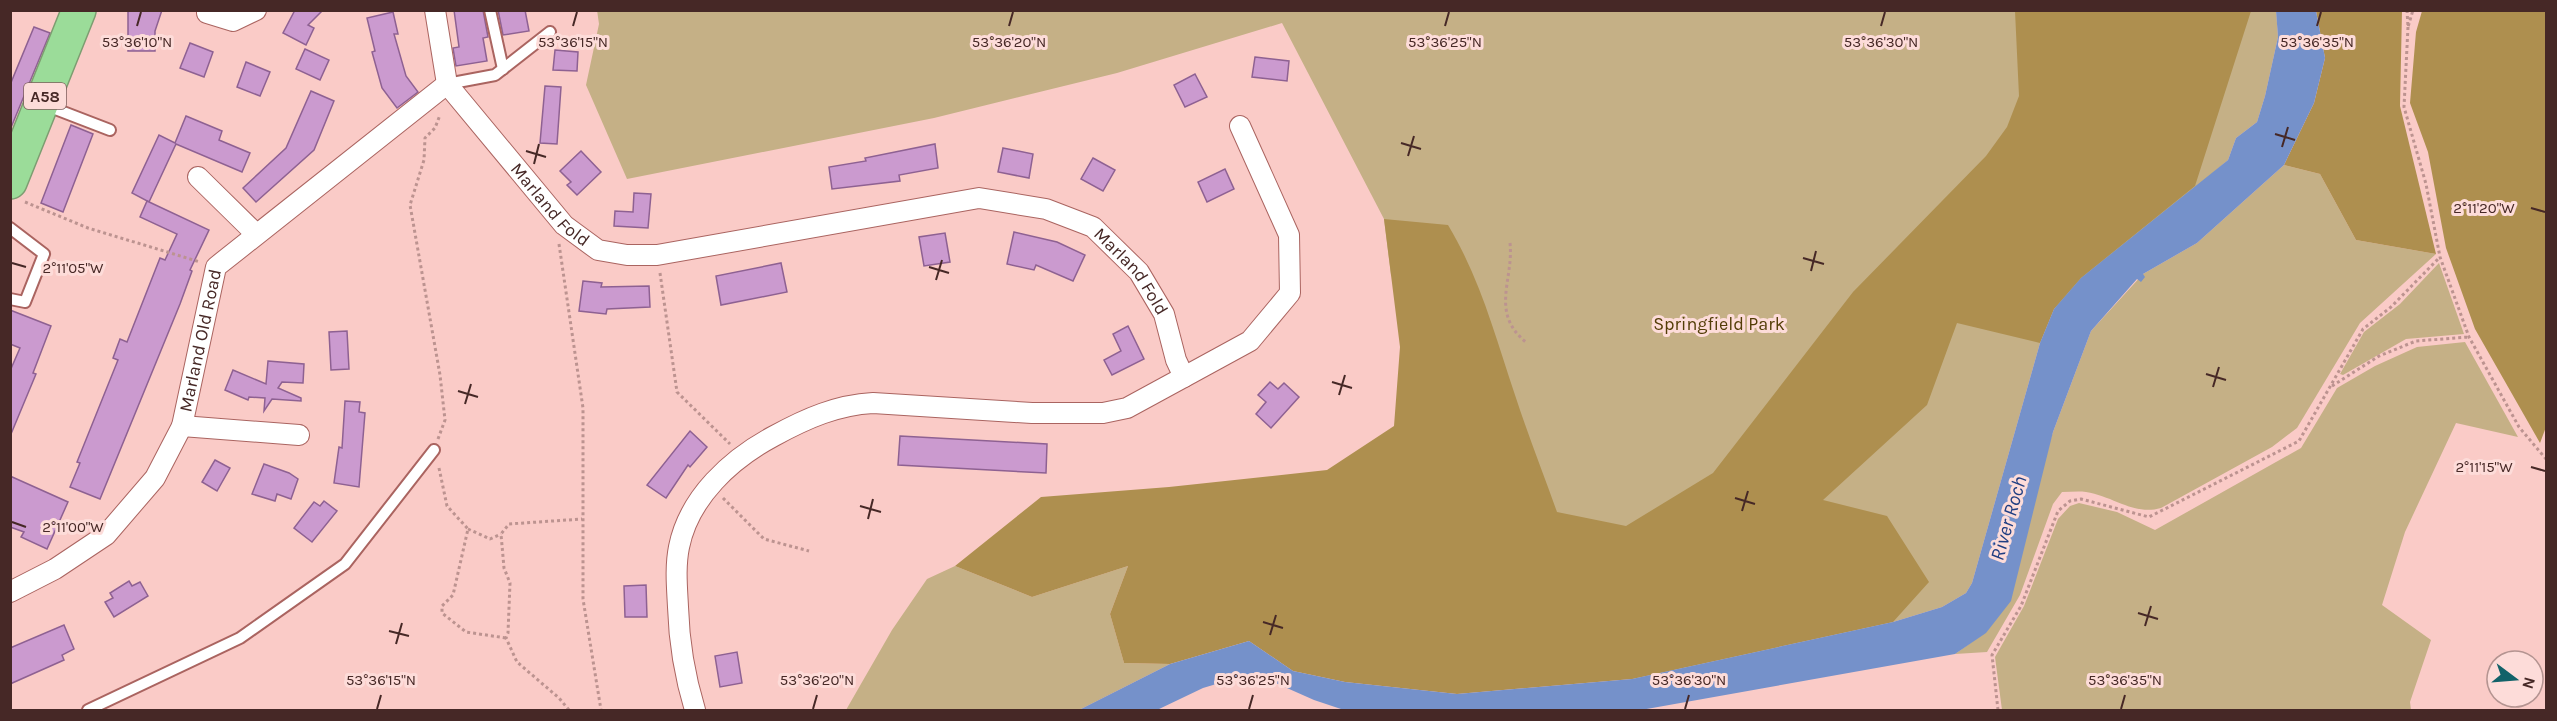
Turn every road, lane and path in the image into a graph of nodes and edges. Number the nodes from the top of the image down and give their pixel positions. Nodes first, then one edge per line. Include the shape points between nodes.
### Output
1 (256, 10) edge
2 (435, 10) edge
3 (490, 10) edge
4 (2407, 10) edge
5 (2413, 10) edge
6 (78, 11) edge
7 (218, 21) dead end
8 (2408, 27) junction
9 (550, 32) dead end
10 (504, 69) junction
11 (447, 84) junction
12 (42, 104) junction
13 (1240, 126) dead end
14 (110, 130) dead end
15 (198, 177) dead end
16 (14, 190) edge
17 (564, 225) junction
18 (10, 228) edge
19 (256, 234) junction
20 (1509, 243) dead end
21 (657, 255) junction
22 (2440, 257) junction
23 (216, 267) junction
24 (10, 299) edge
25 (2469, 337) junction
26 (1527, 343) dead end
27 (1184, 377) junction
28 (2331, 386) junction
29 (182, 426) junction
30 (299, 435) dead end
31 (434, 450) junction
32 (742, 456) junction
33 (2547, 459) edge
34 (711, 486) junction
35 (582, 519) junction
36 (468, 529) junction
37 (501, 534) junction
38 (808, 551) dead end
39 (10, 592) edge
40 (506, 638) junction
41 (600, 709) edge
42 (88, 711) edge
43 (569, 711) edge
44 (695, 711) edge
45 (1998, 711) edge

1 - 7 street via 232,21
2 - 11 street
3 - 10 lane
4 - 8 path
5 - 8 path
6 - 12 highway, A58
8 - 22 path via 2404,107 2426,184
9 - 10 lane
10 - 11 lane via 485,78
11 - 17 street, Marland Fold
11 - 19 street, Marland Old Road
11 - 31 path via 435,128 425,138 424,160 410,205 445,420
12 - 14 lane
12 - 16 highway, A58
13 - 27 street via 1289,235 1290,293 1250,341
15 - 19 street
16 - 23 path via 32,207
17 - 21 street, Marland Fold via 598,250
17 - 35 path via 558,239 583,408
18 - 24 lane via 44,254 25,302
19 - 23 street, Marland Old Road
20 - 26 path via 1511,260 1504,303 1519,337
21 - 27 street, Marland Fold via 979,198 1046,209 1093,227 1139,272 1164,314
21 - 32 path via 677,392
22 - 25 path
22 - 28 path via 2391,307 2363,329
23 - 29 street, Marland Old Road
25 - 28 path via 2416,341 2379,356
25 - 33 path via 2519,427
27 - 32 street via 1127,408 1104,413 1032,413 873,402 847,405 795,425
28 - 45 path via 2299,441 2159,514 2149,517 2081,499 2070,501 2058,511 2021,606 1992,655
29 - 30 street
29 - 39 street, Marland Old Road via 155,478 106,535 55,569
31 - 36 path via 447,506
31 - 42 lane via 345,564 240,638
32 - 34 street
34 - 38 path via 764,539
34 - 44 street via 686,524 676,571 678,625
35 - 37 path via 509,524
35 - 41 path via 583,599
36 - 37 path via 490,539
36 - 40 path via 453,595 442,606 442,613 466,632
37 - 40 path via 504,568 510,583
40 - 43 path via 517,662

